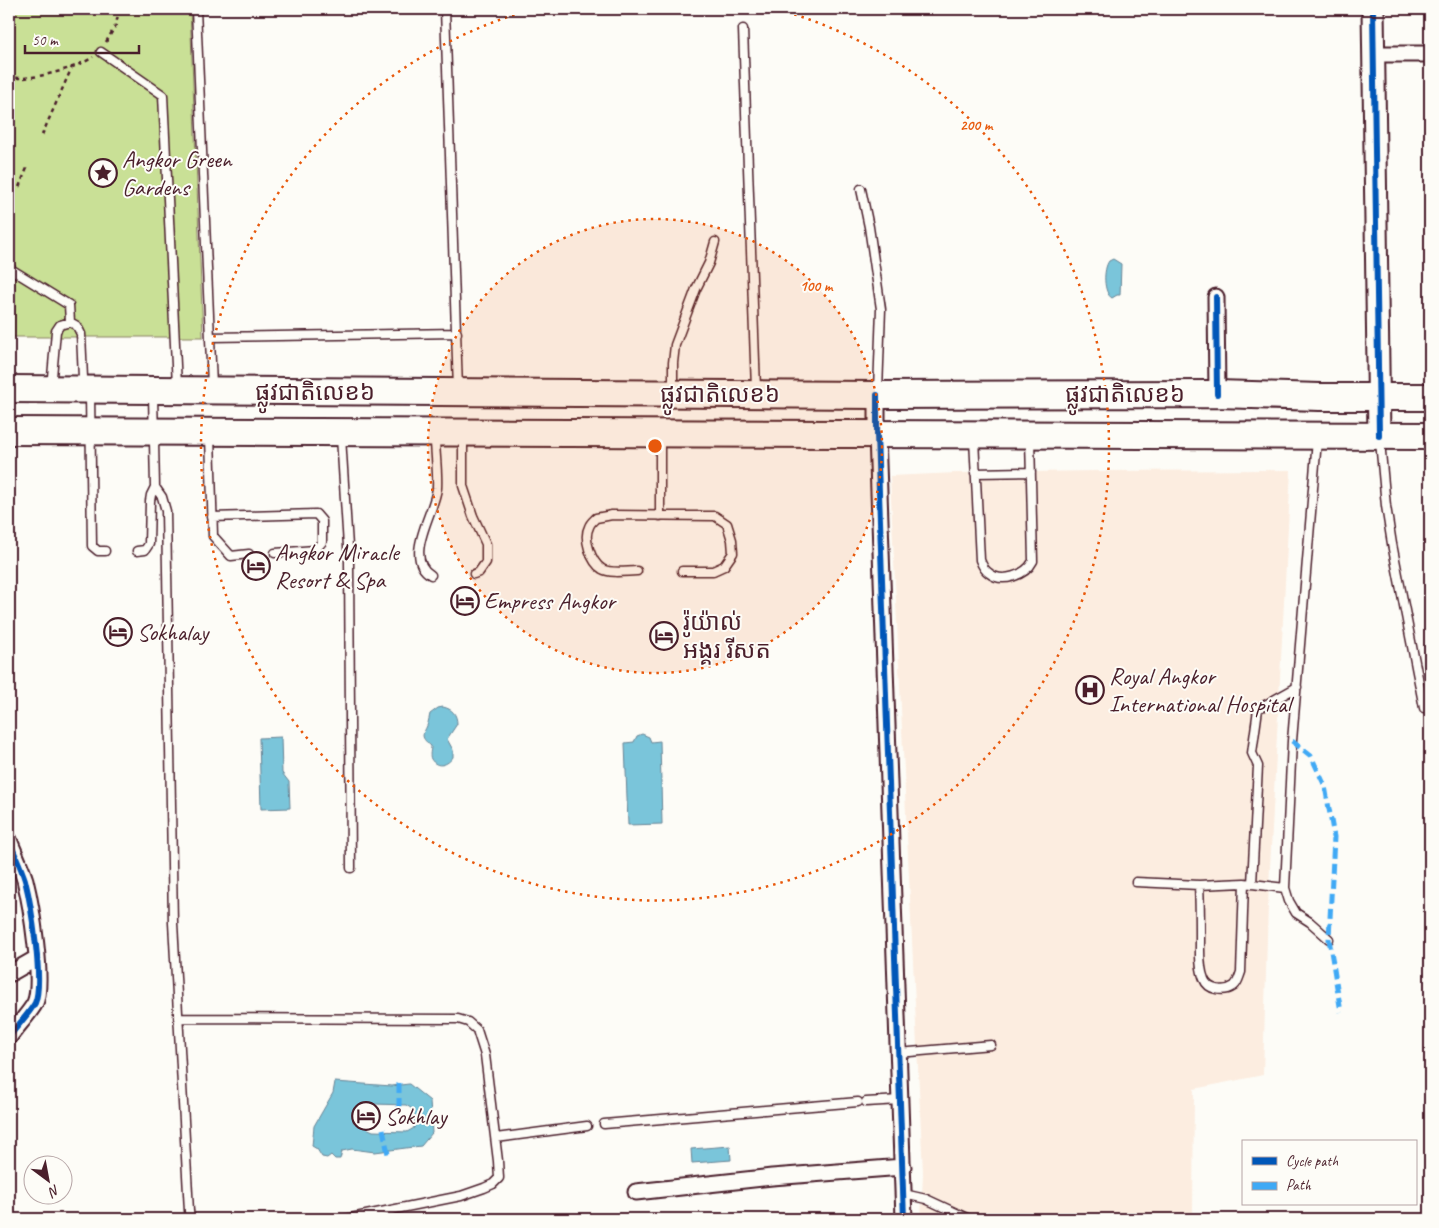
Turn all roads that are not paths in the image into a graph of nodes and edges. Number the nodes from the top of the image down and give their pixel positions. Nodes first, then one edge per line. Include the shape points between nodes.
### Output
1 (196, 9) edge
2 (445, 9) edge
3 (1373, 9) edge
4 (743, 28) dead end
5 (101, 52) road end
6 (1373, 54) junction
7 (1430, 54) edge
8 (860, 189) dead end
9 (715, 242) dead end
10 (9, 268) edge
11 (1216, 297) dead end
12 (70, 322) junction
13 (457, 333) junction
14 (211, 337) junction
15 (9, 389) edge
16 (44, 390) junction
17 (90, 390) junction
18 (165, 390) junction
19 (212, 391) junction
20 (458, 393) junction
21 (673, 394) junction
22 (756, 394) junction
23 (1217, 394) junction
24 (877, 395) junction
25 (1380, 397) junction
26 (1430, 397) edge
27 (9, 431) edge
28 (91, 431) junction
29 (153, 432) junction
30 (210, 432) junction
31 (341, 432) junction
32 (435, 432) junction
33 (463, 433) junction
34 (660, 433) junction
35 (877, 434) junction
36 (973, 435) junction
37 (1029, 435) junction
38 (1317, 436) junction
39 (1379, 436) junction
40 (1430, 436) edge
41 (1030, 472) junction
42 (975, 473) junction
43 (155, 488) junction
44 (660, 516) junction
45 (212, 517) junction
46 (105, 551) dead end
47 (137, 551) dead end
48 (275, 553) dead end
49 (249, 554) dead end
50 (637, 571) dead end
51 (682, 571) dead end
52 (432, 574) dead end
53 (474, 574) dead end
54 (1297, 687) junction
55 (1424, 708) dead end
56 (9, 840) edge
57 (351, 868) dead end
58 (1136, 882) dead end
59 (1248, 884) junction
60 (1200, 885) junction
61 (1285, 888) junction
62 (1329, 939) dead end
63 (37, 958) junction
64 (9, 974) edge
65 (179, 1018) junction
66 (9, 1037) edge
67 (991, 1045) dead end
68 (898, 1053) junction
69 (900, 1100) junction
70 (858, 1102) dead end
71 (866, 1102) dead end
72 (604, 1124) dead end
73 (587, 1126) dead end
74 (496, 1138) junction
75 (903, 1167) junction
76 (636, 1192) dead end
77 (904, 1194) junction
78 (190, 1219) edge
79 (346, 1219) edge
80 (904, 1219) edge
81 (969, 1219) edge

1 - 14 lane
2 - 13 lane
3 - 6 street
4 - 22 lane
5 - 18 lane via 163,95
6 - 7 street
6 - 25 street
8 - 24 lane via 869,227 880,309
9 - 21 lane via 675,345
10 - 12 lane via 70,305
11 - 23 street
12 - 16 lane via 60,325 56,331 52,376
12 - 17 lane via 81,334 83,378
13 - 14 lane
13 - 20 lane
14 - 19 lane
15 - 16 highway, ផ្លូវជាតិលេខ៦
16 - 17 highway, ផ្លូវជាតិលេខ៦
17 - 18 highway, ផ្លូវជាតិលេខ៦
17 - 28 lane
18 - 19 highway, ផ្លូវជាតិលេខ៦
18 - 29 lane
19 - 20 highway, ផ្លូវជាតិលេខ៦
20 - 21 highway, ផ្លូវជាតិលេខ៦
21 - 22 highway, ផ្លូវជាតិលេខ៦
22 - 24 highway, ផ្លូវជាតិលេខ៦
23 - 24 highway, ផ្លូវជាតិលេខ៦
23 - 25 highway, ផ្លូវជាតិលេខ៦
24 - 35 street
25 - 26 highway, ផ្លូវជាតិលេខ៦
25 - 39 street
27 - 28 highway, ផ្លូវជាតិលេខ៦
28 - 29 highway, ផ្លូវជាតិលេខ៦
28 - 46 lane via 92,546 98,552
29 - 30 highway, ផ្លូវជាតិលេខ៦
29 - 43 lane
30 - 31 highway, ផ្លូវជាតិលេខ៦
30 - 45 lane
31 - 32 highway, ផ្លូវជាតិលេខ៦
31 - 57 lane via 349,562
32 - 33 highway, ផ្លូវជាតិលេខ៦
32 - 52 lane via 437,488 420,539 420,559 426,572
33 - 34 highway, ផ្លូវជាតិលេខ៦
33 - 53 lane via 463,486 486,544 486,562
34 - 35 highway, ផ្លូវជាតិលេខ៦
34 - 44 lane
35 - 36 highway, ផ្លូវជាតិលេខ៦
35 - 68 street
36 - 37 highway, ផ្លូវជាតិលេខ៦
36 - 42 lane
37 - 38 highway, ផ្លូវជាតិលេខ៦
37 - 41 lane
38 - 39 highway, ផ្លូវជាតិលេខ៦
38 - 54 lane
39 - 40 highway, ផ្លូវជាតិលេខ៦
39 - 55 lane via 1392,544
41 - 42 lane
41 - 42 lane via 1033,561 1024,572 1008,577 990,575 980,560
43 - 47 lane via 150,502 149,544 145,550
43 - 65 lane via 162,496 166,511 174,924
44 - 50 lane via 612,515 596,518 588,527 587,541 594,561 602,569
44 - 51 lane via 715,516 727,524 733,553 724,566 713,571
45 - 48 lane via 316,514 322,521 322,542 315,550
45 - 49 lane via 213,536 231,556
54 - 59 lane via 1258,709 1252,753 1258,766
54 - 61 lane
56 - 63 street via 24,880
58 - 60 lane
59 - 60 lane
59 - 60 lane via 1241,972 1234,986 1222,990 1209,986 1202,972
59 - 61 lane
61 - 62 lane via 1296,913
63 - 64 street
63 - 66 street via 38,992 34,1004
65 - 74 lane via 458,1019 468,1022 477,1030 485,1055
65 - 78 lane
67 - 68 lane
68 - 69 street
69 - 71 lane
69 - 75 street
70 - 72 lane
73 - 74 lane
74 - 79 lane via 499,1178 494,1184 461,1196
75 - 76 street
75 - 77 street
77 - 80 street
77 - 81 lane via 926,1199

